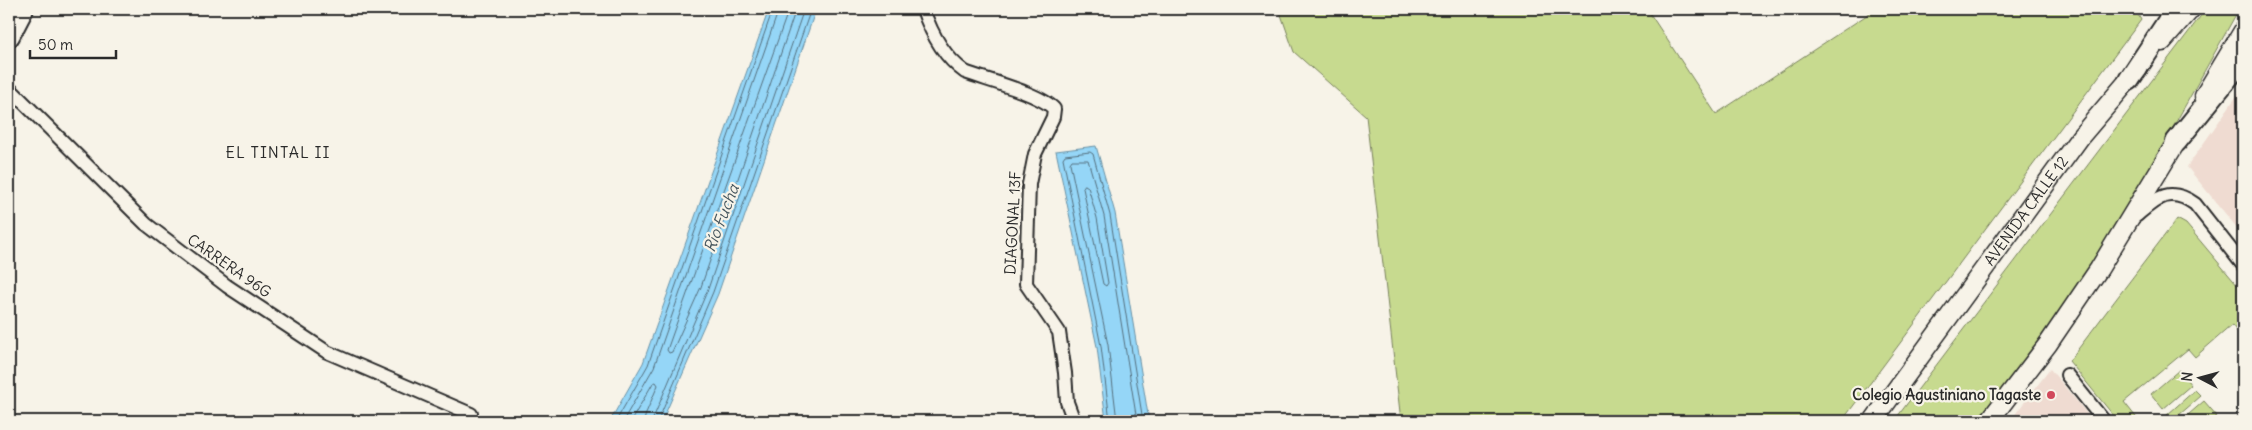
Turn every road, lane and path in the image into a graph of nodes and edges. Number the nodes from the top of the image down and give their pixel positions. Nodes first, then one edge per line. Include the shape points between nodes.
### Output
1 (23, 9) edge
2 (923, 9) edge
3 (2176, 9) edge
4 (2191, 9) edge
5 (2243, 32) edge
6 (9, 36) edge
7 (2243, 59) edge
8 (2129, 80) junction
9 (9, 88) edge
10 (2176, 142) junction
11 (2127, 225) junction
12 (2243, 265) edge
13 (2066, 375) dead end
14 (471, 414) dead end
15 (1074, 421) edge
16 (1873, 421) edge
17 (1989, 421) edge
18 (2104, 421) edge

1 - 6 main road
2 - 15 street, DIAGONAL 13F via 931,31 956,66 1049,103 1054,109 1035,154 1030,184 1026,284 1059,332 1067,402
3 - 8 main road
4 - 8 main road, AVENIDA CALLE 12
5 - 10 main road
7 - 10 main road
8 - 16 main road, AVENIDA CALLE 12 via 2081,136
9 - 14 street, CARRERA 96G via 146,224 227,286 327,352
10 - 11 main road
11 - 12 street via 2152,202 2168,194 2180,195 2195,204
11 - 17 main road via 2053,336
13 - 18 street

